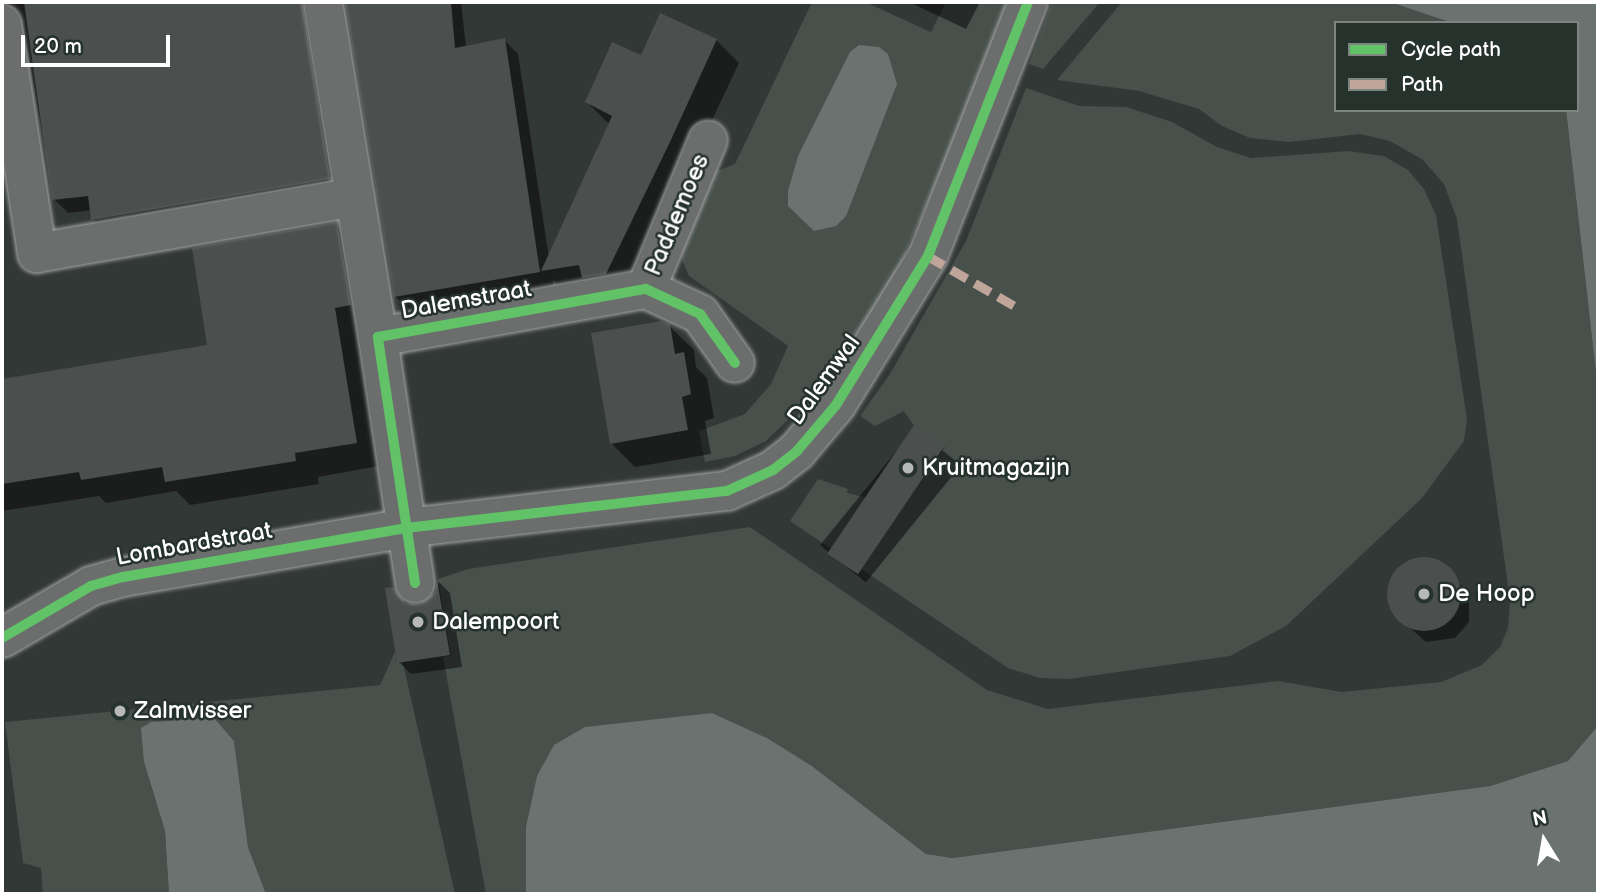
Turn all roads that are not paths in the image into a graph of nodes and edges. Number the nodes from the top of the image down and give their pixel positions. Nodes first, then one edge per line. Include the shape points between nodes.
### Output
1 (323, 2) edge
2 (1028, 2) edge
3 (2, 24) edge
4 (708, 141) dead end
5 (355, 197) junction
6 (646, 289) junction
7 (378, 337) junction
8 (734, 363) dead end
9 (407, 528) junction
10 (415, 583) dead end
11 (2, 638) edge

1 - 5 street, Dalemstraat
2 - 9 street, Dalemwal via 928,256 836,405 797,451 774,470 727,491
3 - 5 street via 37,253
4 - 6 street, Paddemoes
5 - 7 street, Dalemstraat
6 - 7 street, Dalemstraat
6 - 8 street via 700,314
7 - 9 street, Dalemstraat
9 - 10 street, Dalemstraat
9 - 11 street, Lombardstraat via 123,577 83,590

